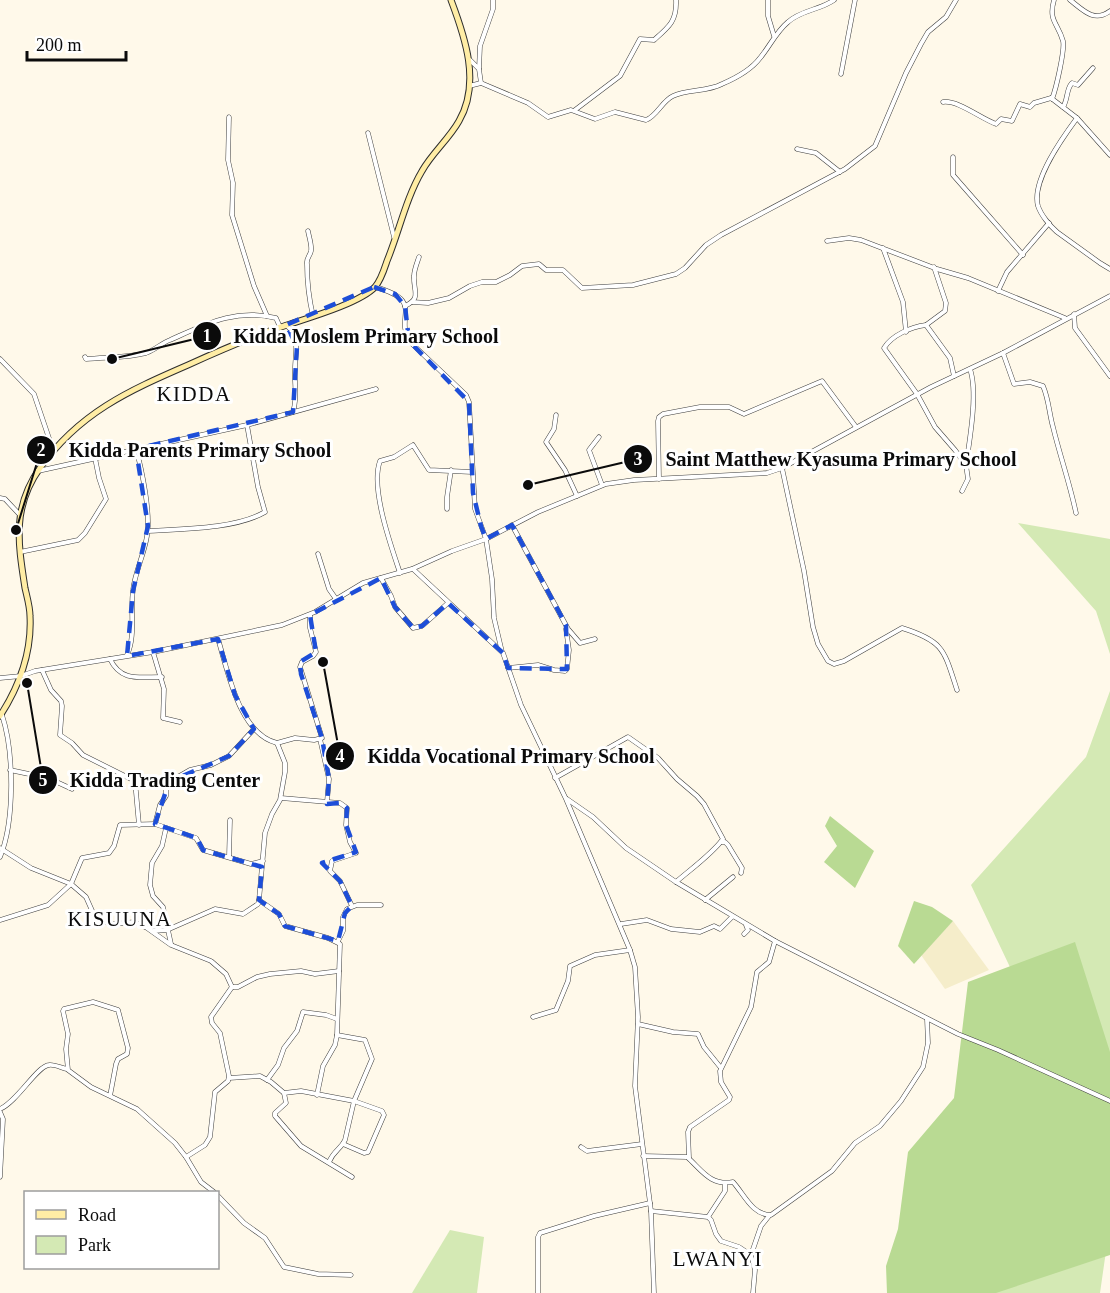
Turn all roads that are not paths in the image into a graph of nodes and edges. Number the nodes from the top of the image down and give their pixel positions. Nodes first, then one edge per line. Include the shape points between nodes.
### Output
1 (451, 0) edge
2 (493, 0) edge
3 (676, 0) edge
4 (768, 0) edge
5 (834, 0) edge
6 (855, 0) edge
7 (956, 0) edge
8 (1054, 0) edge
9 (1070, 0) edge
10 (1110, 11) edge
11 (774, 36) junction
12 (470, 60) junction
13 (1093, 68) dead end
14 (478, 69) junction
15 (841, 74) dead end
16 (481, 82) junction
17 (469, 86) junction
18 (1052, 99) junction
19 (943, 102) dead end
20 (1063, 107) junction
21 (575, 111) junction
22 (229, 117) dead end
23 (1077, 117) junction
24 (368, 133) dead end
25 (797, 149) dead end
26 (1109, 152) edge
27 (953, 157) dead end
28 (840, 172) junction
29 (1049, 224) junction
30 (308, 231) dead end
31 (396, 240) junction
32 (827, 241) dead end
33 (883, 248) junction
34 (1023, 255) junction
35 (419, 257) dead end
36 (934, 267) junction
37 (1110, 269) edge
38 (374, 287) junction
39 (998, 291) junction
40 (1110, 296) edge
41 (412, 302) junction
42 (405, 306) junction
43 (1074, 314) junction
44 (267, 316) junction
45 (313, 316) junction
46 (1065, 319) junction
47 (926, 325) junction
48 (283, 326) junction
49 (906, 332) junction
50 (1004, 353) junction
51 (85, 357) dead end
52 (0, 359) edge
53 (970, 369) junction
54 (954, 376) junction
55 (1110, 376) edge
56 (376, 389) dead end
57 (917, 394) junction
58 (292, 412) junction
59 (556, 414) dead end
60 (247, 425) junction
61 (856, 427) junction
62 (599, 436) dead end
63 (136, 449) junction
64 (53, 450) junction
65 (95, 458) junction
66 (966, 465) junction
67 (782, 468) junction
68 (451, 470) junction
69 (37, 471) junction
70 (472, 472) junction
71 (659, 479) junction
72 (602, 485) junction
73 (962, 491) dead end
74 (577, 496) junction
75 (0, 498) edge
76 (447, 509) dead end
77 (1076, 513) dead end
78 (20, 515) junction
79 (512, 525) junction
80 (148, 531) junction
81 (486, 539) junction
82 (20, 552) junction
83 (318, 554) dead end
84 (412, 569) junction
85 (400, 573) junction
86 (381, 578) junction
87 (336, 599) junction
88 (448, 603) junction
89 (310, 615) junction
90 (566, 625) junction
91 (218, 639) junction
92 (595, 639) dead end
93 (153, 652) junction
94 (503, 653) junction
95 (127, 656) junction
96 (110, 659) junction
97 (508, 668) junction
98 (42, 670) junction
99 (21, 676) junction
100 (162, 677) junction
101 (0, 678) edge
102 (957, 690) dead end
103 (1, 715) edge
104 (180, 722) dead end
105 (254, 729) junction
106 (320, 739) junction
107 (277, 743) junction
108 (10, 770) junction
109 (555, 778) junction
110 (72, 789) dead end
111 (281, 798) junction
112 (567, 799) junction
113 (327, 802) junction
114 (231, 820) dead end
115 (155, 824) junction
116 (139, 825) junction
117 (166, 828) junction
118 (720, 843) junction
119 (2, 849) edge
120 (0, 857) edge
121 (229, 857) junction
122 (263, 861) junction
123 (741, 873) dead end
124 (733, 877) dead end
125 (676, 882) junction
126 (71, 884) junction
127 (259, 900) junction
128 (705, 900) junction
129 (381, 905) dead end
130 (352, 906) junction
131 (732, 917) junction
132 (0, 920) edge
133 (621, 924) junction
134 (746, 925) junction
135 (167, 930) junction
136 (153, 931) junction
137 (744, 934) dead end
138 (338, 941) junction
139 (775, 942) junction
140 (171, 945) junction
141 (630, 950) junction
142 (339, 971) junction
143 (232, 987) junction
144 (533, 1017) dead end
145 (337, 1019) junction
146 (927, 1019) junction
147 (638, 1024) junction
148 (337, 1035) junction
149 (721, 1068) junction
150 (68, 1070) junction
151 (229, 1078) junction
152 (267, 1080) junction
153 (284, 1094) junction
154 (317, 1095) junction
155 (110, 1096) junction
156 (354, 1101) junction
157 (1110, 1101) edge
158 (0, 1110) edge
159 (343, 1144) junction
160 (642, 1144) junction
161 (581, 1148) dead end
162 (644, 1156) junction
163 (186, 1157) junction
164 (689, 1158) junction
165 (329, 1162) junction
166 (0, 1177) edge
167 (352, 1177) dead end
168 (725, 1184) junction
169 (213, 1191) edge
170 (219, 1197) edge
171 (650, 1203) junction
172 (651, 1211) junction
173 (769, 1216) junction
174 (708, 1217) junction
175 (751, 1255) junction
176 (351, 1275) dead end
177 (538, 1293) edge
178 (654, 1293) edge
179 (753, 1293) edge

1 - 12 street
2 - 14 street
3 - 21 street via 671,24 654,40 640,39 620,76
4 - 11 street
5 - 11 street via 793,18
6 - 15 street
7 - 28 street via 921,44 874,146
8 - 18 street via 1052,20 1064,43
9 - 10 street via 1095,16
11 - 21 street via 760,59 741,74 708,90 674,96 648,120 615,112 595,120
12 - 14 street
12 - 17 street
13 - 20 street via 1082,83 1069,85
14 - 16 street
16 - 17 street
16 - 21 street via 528,103 548,117
17 - 31 street via 459,121 416,180
18 - 19 street via 1029,107 1020,104 1012,121 1004,119 996,124 960,105
18 - 20 street
20 - 23 street
22 - 44 street via 232,215
23 - 26 street
23 - 29 street via 1038,186 1038,205
24 - 31 street
25 - 28 street via 816,153
27 - 34 street via 953,175
28 - 41 street via 721,235 676,274 633,285 582,288 563,270 546,270 539,264 522,266 496,282 476,284 449,298
29 - 34 street
29 - 37 street
30 - 45 street via 308,290
31 - 38 street
32 - 33 street via 849,238
33 - 36 street
33 - 49 street via 903,302
34 - 39 street via 1007,272
35 - 41 street via 414,274 416,297
36 - 39 street
36 - 47 street via 946,303 945,312
38 - 42 street via 395,294
38 - 45 street
39 - 46 street
40 - 43 street
41 - 42 street
42 - 70 street via 409,341 469,402
43 - 46 street
43 - 55 street via 1075,328
44 - 48 street via 278,319
44 - 51 street via 226,316 145,353 117,358
45 - 48 street
46 - 50 street
47 - 49 street
47 - 54 street via 950,358
48 - 58 street via 293,332 298,352
48 - 64 street via 229,346 121,396 88,417
49 - 57 street via 894,337 884,348
50 - 53 street
50 - 77 street via 1014,384 1030,382 1043,386
52 - 64 street via 34,394
53 - 54 street
53 - 66 street via 974,381
54 - 57 street
56 - 58 street
57 - 61 street
57 - 66 street via 935,427
58 - 60 street
59 - 74 street via 554,429 546,442
60 - 63 street
60 - 80 street via 265,512 207,528
61 - 67 street
61 - 71 street via 822,381 744,414 729,407 700,407 663,414 657,421
62 - 72 street via 589,448
63 - 65 street
63 - 80 street
64 - 69 street
65 - 69 street
65 - 82 street via 106,499 85,532 72,542
66 - 73 street via 968,479
67 - 71 street
67 - 102 street via 813,627 828,661 843,661 905,629 937,644
68 - 70 street
68 - 76 street
68 - 85 street via 429,470 413,445 378,463 381,506
69 - 78 street
70 - 81 street via 475,509
71 - 72 street
72 - 74 street
74 - 79 street
75 - 78 street
78 - 82 street
79 - 81 street
79 - 90 street
80 - 95 street via 133,591 132,640
81 - 84 street
81 - 94 street via 493,612
82 - 99 street via 30,620 27,661
83 - 87 street
84 - 85 street
84 - 88 street
85 - 86 street
86 - 87 street
86 - 88 street via 395,607 412,628 422,626
87 - 89 street
88 - 94 street
89 - 91 street
89 - 106 street via 316,652 300,667
90 - 92 street via 580,643
90 - 97 street via 569,650 565,671 538,665
91 - 93 street
91 - 105 street via 235,694
93 - 95 street
93 - 100 street
94 - 97 street
95 - 96 street
96 - 98 street
96 - 100 street via 119,673
97 - 109 street
98 - 99 street
98 - 116 street via 61,701 60,735 83,755 135,781
99 - 101 street
99 - 103 street
100 - 104 street via 163,718
103 - 108 street
105 - 107 street
105 - 115 street via 229,756 190,770 167,784
106 - 107 street via 295,738
106 - 113 street via 329,779
107 - 111 street via 285,763
108 - 110 street via 48,778
108 - 119 street via 10,819
109 - 112 street
109 - 118 street via 631,738 701,800 722,837
111 - 113 street
111 - 122 street via 265,833
112 - 125 street via 626,848
112 - 133 street
113 - 130 street via 340,803 348,810 346,825 356,853 332,861 330,871 340,881
114 - 121 street
115 - 116 street
115 - 117 street
116 - 126 street via 120,825 109,853 82,858
117 - 121 street via 196,838 203,850
117 - 135 street via 152,863 150,885 153,896 163,907
118 - 123 street via 728,846
118 - 125 street
119 - 120 street
119 - 126 street via 31,868
121 - 122 street via 251,864
122 - 127 street
124 - 128 street
125 - 128 street
126 - 132 street via 48,905
126 - 136 street via 86,897 99,921 134,922
127 - 135 street via 243,914 215,909
127 - 138 street via 279,914 285,926
128 - 131 street
129 - 130 street
130 - 138 street via 345,913
131 - 133 street via 720,929 714,926 700,932 671,929 647,920
131 - 134 street
133 - 141 street
134 - 137 street via 748,930
134 - 139 street
135 - 136 street
135 - 140 street
136 - 140 street
138 - 142 street
139 - 146 street
139 - 149 street via 769,962 757,972 751,1007
140 - 143 street via 211,962 226,974
141 - 144 street via 595,955 570,966 556,1010
141 - 147 street via 635,967
142 - 143 street via 270,974
142 - 145 street
143 - 151 street via 211,1017 220,1032
145 - 148 street
145 - 152 street via 303,1012 297,1031
146 - 157 street
146 - 173 street via 923,1067 901,1101 880,1126 855,1143 832,1171
147 - 149 street via 698,1034
147 - 160 street via 635,1086
148 - 154 street via 323,1066
148 - 156 street via 365,1041 371,1053
149 - 164 street via 721,1082 730,1097 690,1127
150 - 155 street
150 - 155 street via 64,1009 93,1002 116,1009 128,1048 116,1064
150 - 158 street via 50,1065 38,1069
151 - 152 street via 253,1075
151 - 163 street via 215,1092 210,1137
152 - 153 street
153 - 154 street via 297,1090
153 - 165 street via 286,1102 275,1116 301,1146
154 - 156 street
155 - 163 street via 137,1109
156 - 159 street
156 - 159 street via 379,1109 384,1115 368,1152
158 - 166 street
159 - 165 street via 335,1149
160 - 161 street via 587,1151
160 - 162 street
162 - 164 street
162 - 171 street
163 - 169 street via 201,1182
164 - 168 street via 705,1174
165 - 167 street
168 - 173 street via 735,1183 746,1202
168 - 174 street via 725,1191
170 - 176 street via 265,1239 284,1266 318,1274
171 - 172 street
171 - 177 street via 540,1233
172 - 174 street
172 - 178 street
173 - 175 street via 761,1226
174 - 175 street via 721,1241
175 - 179 street via 755,1270

